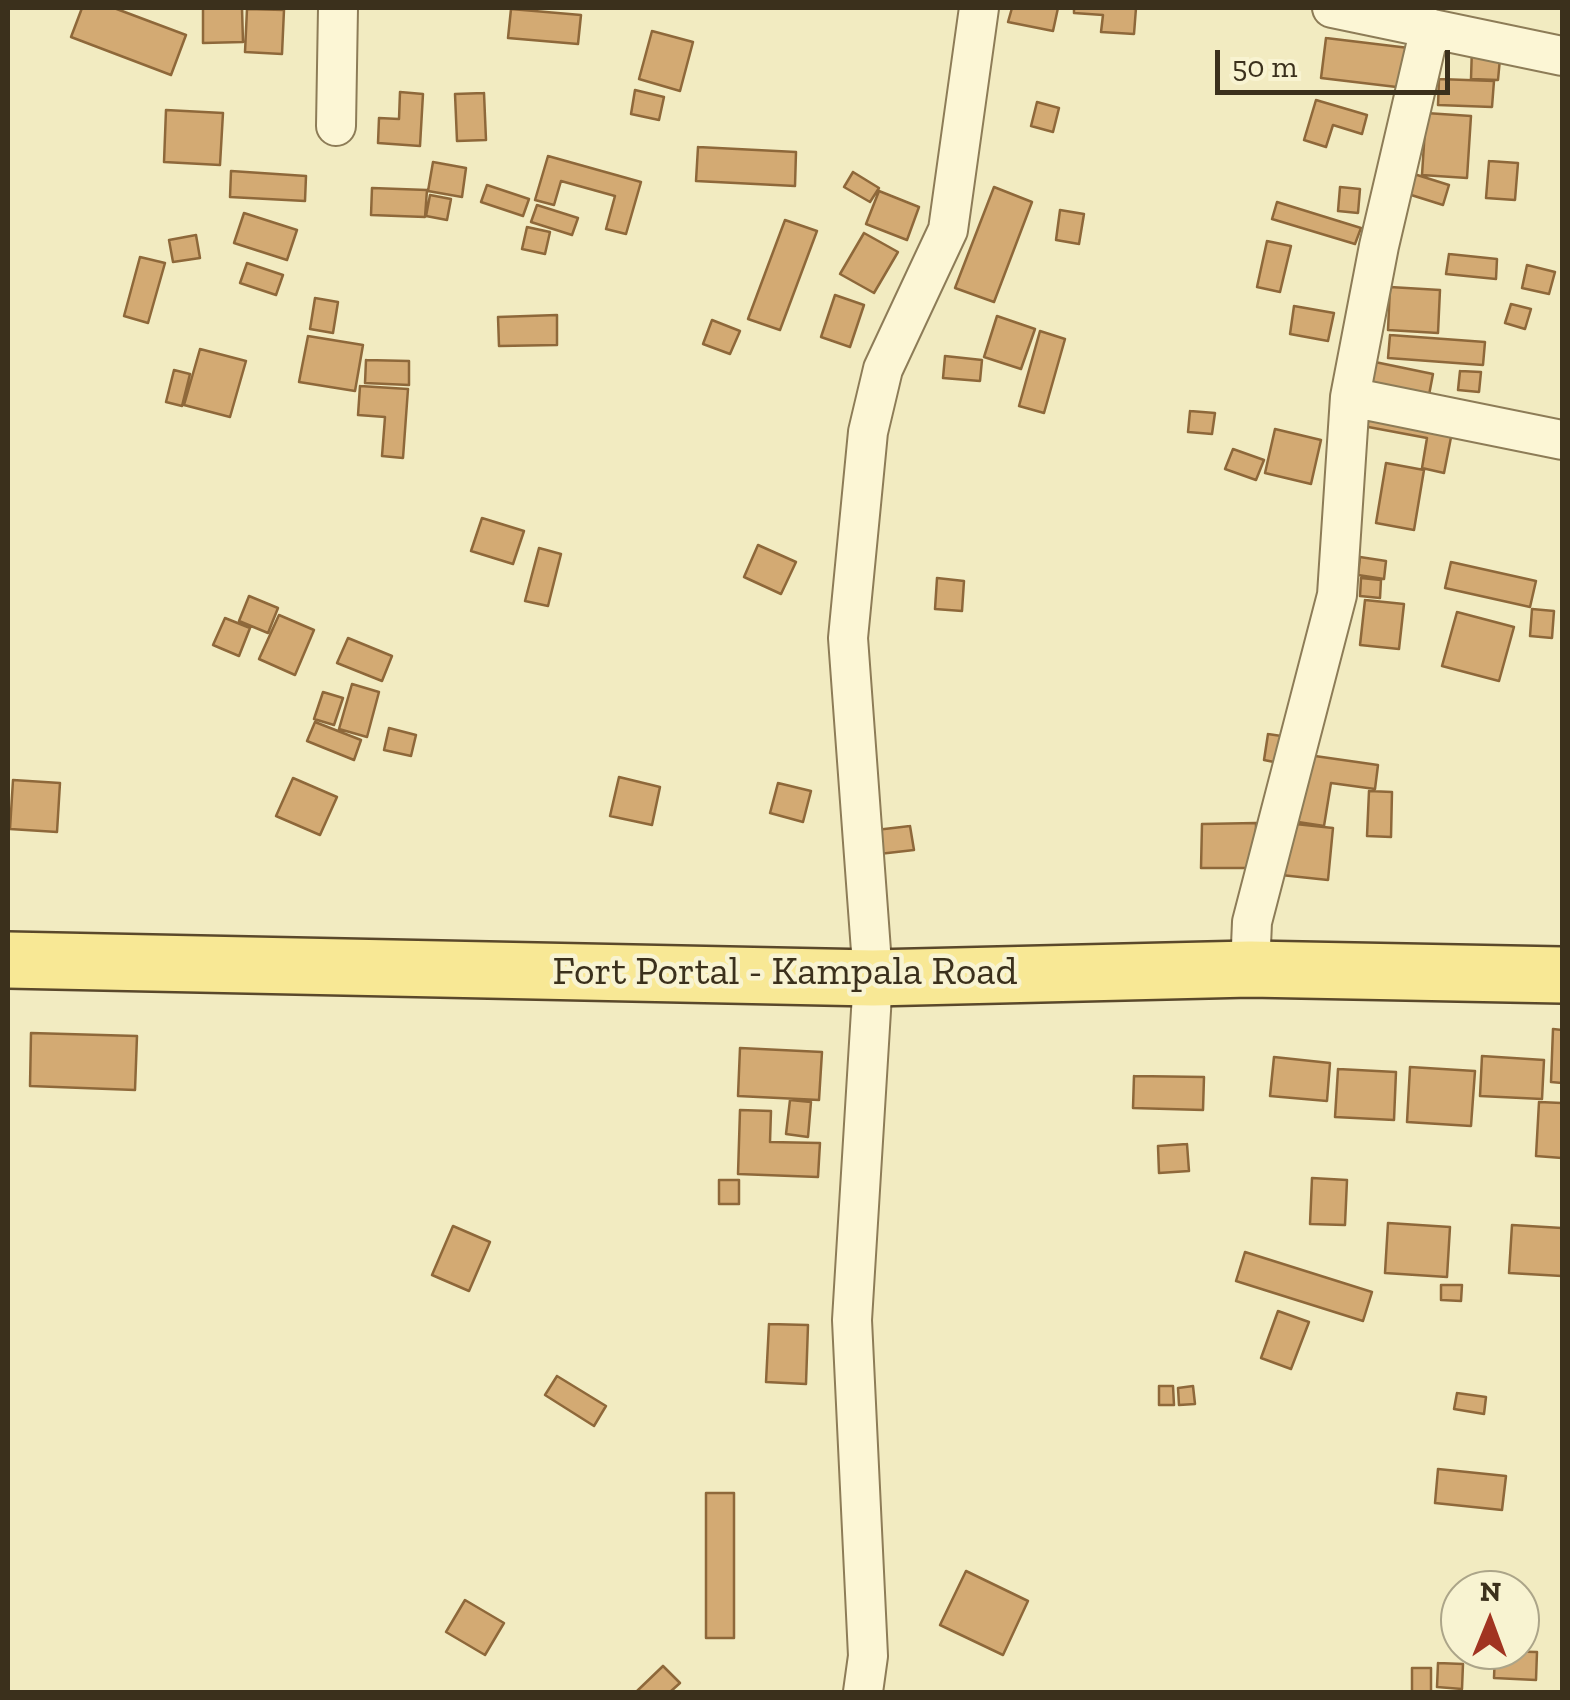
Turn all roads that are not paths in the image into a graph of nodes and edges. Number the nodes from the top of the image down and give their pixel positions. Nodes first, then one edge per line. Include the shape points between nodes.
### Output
1 (338, 8) edge
2 (979, 8) edge
3 (1332, 8) edge
4 (1430, 28) junction
5 (1562, 56) edge
6 (336, 126) dead end
7 (1350, 397) junction
8 (1562, 440) edge
9 (8, 960) edge
10 (1250, 969) junction
11 (1562, 975) edge
12 (874, 978) junction
13 (863, 1692) edge

1 - 6 street
2 - 12 street via 948,230 883,369 868,432 848,638
3 - 4 street
4 - 5 street
4 - 7 street
7 - 8 street
7 - 10 street via 1337,594 1252,922
9 - 12 main road, Fort Portal - Kampala Road
10 - 11 main road, Fort Portal - Kampala Road
10 - 12 main road, Fort Portal - Kampala Road
12 - 13 street via 852,1320 868,1656

